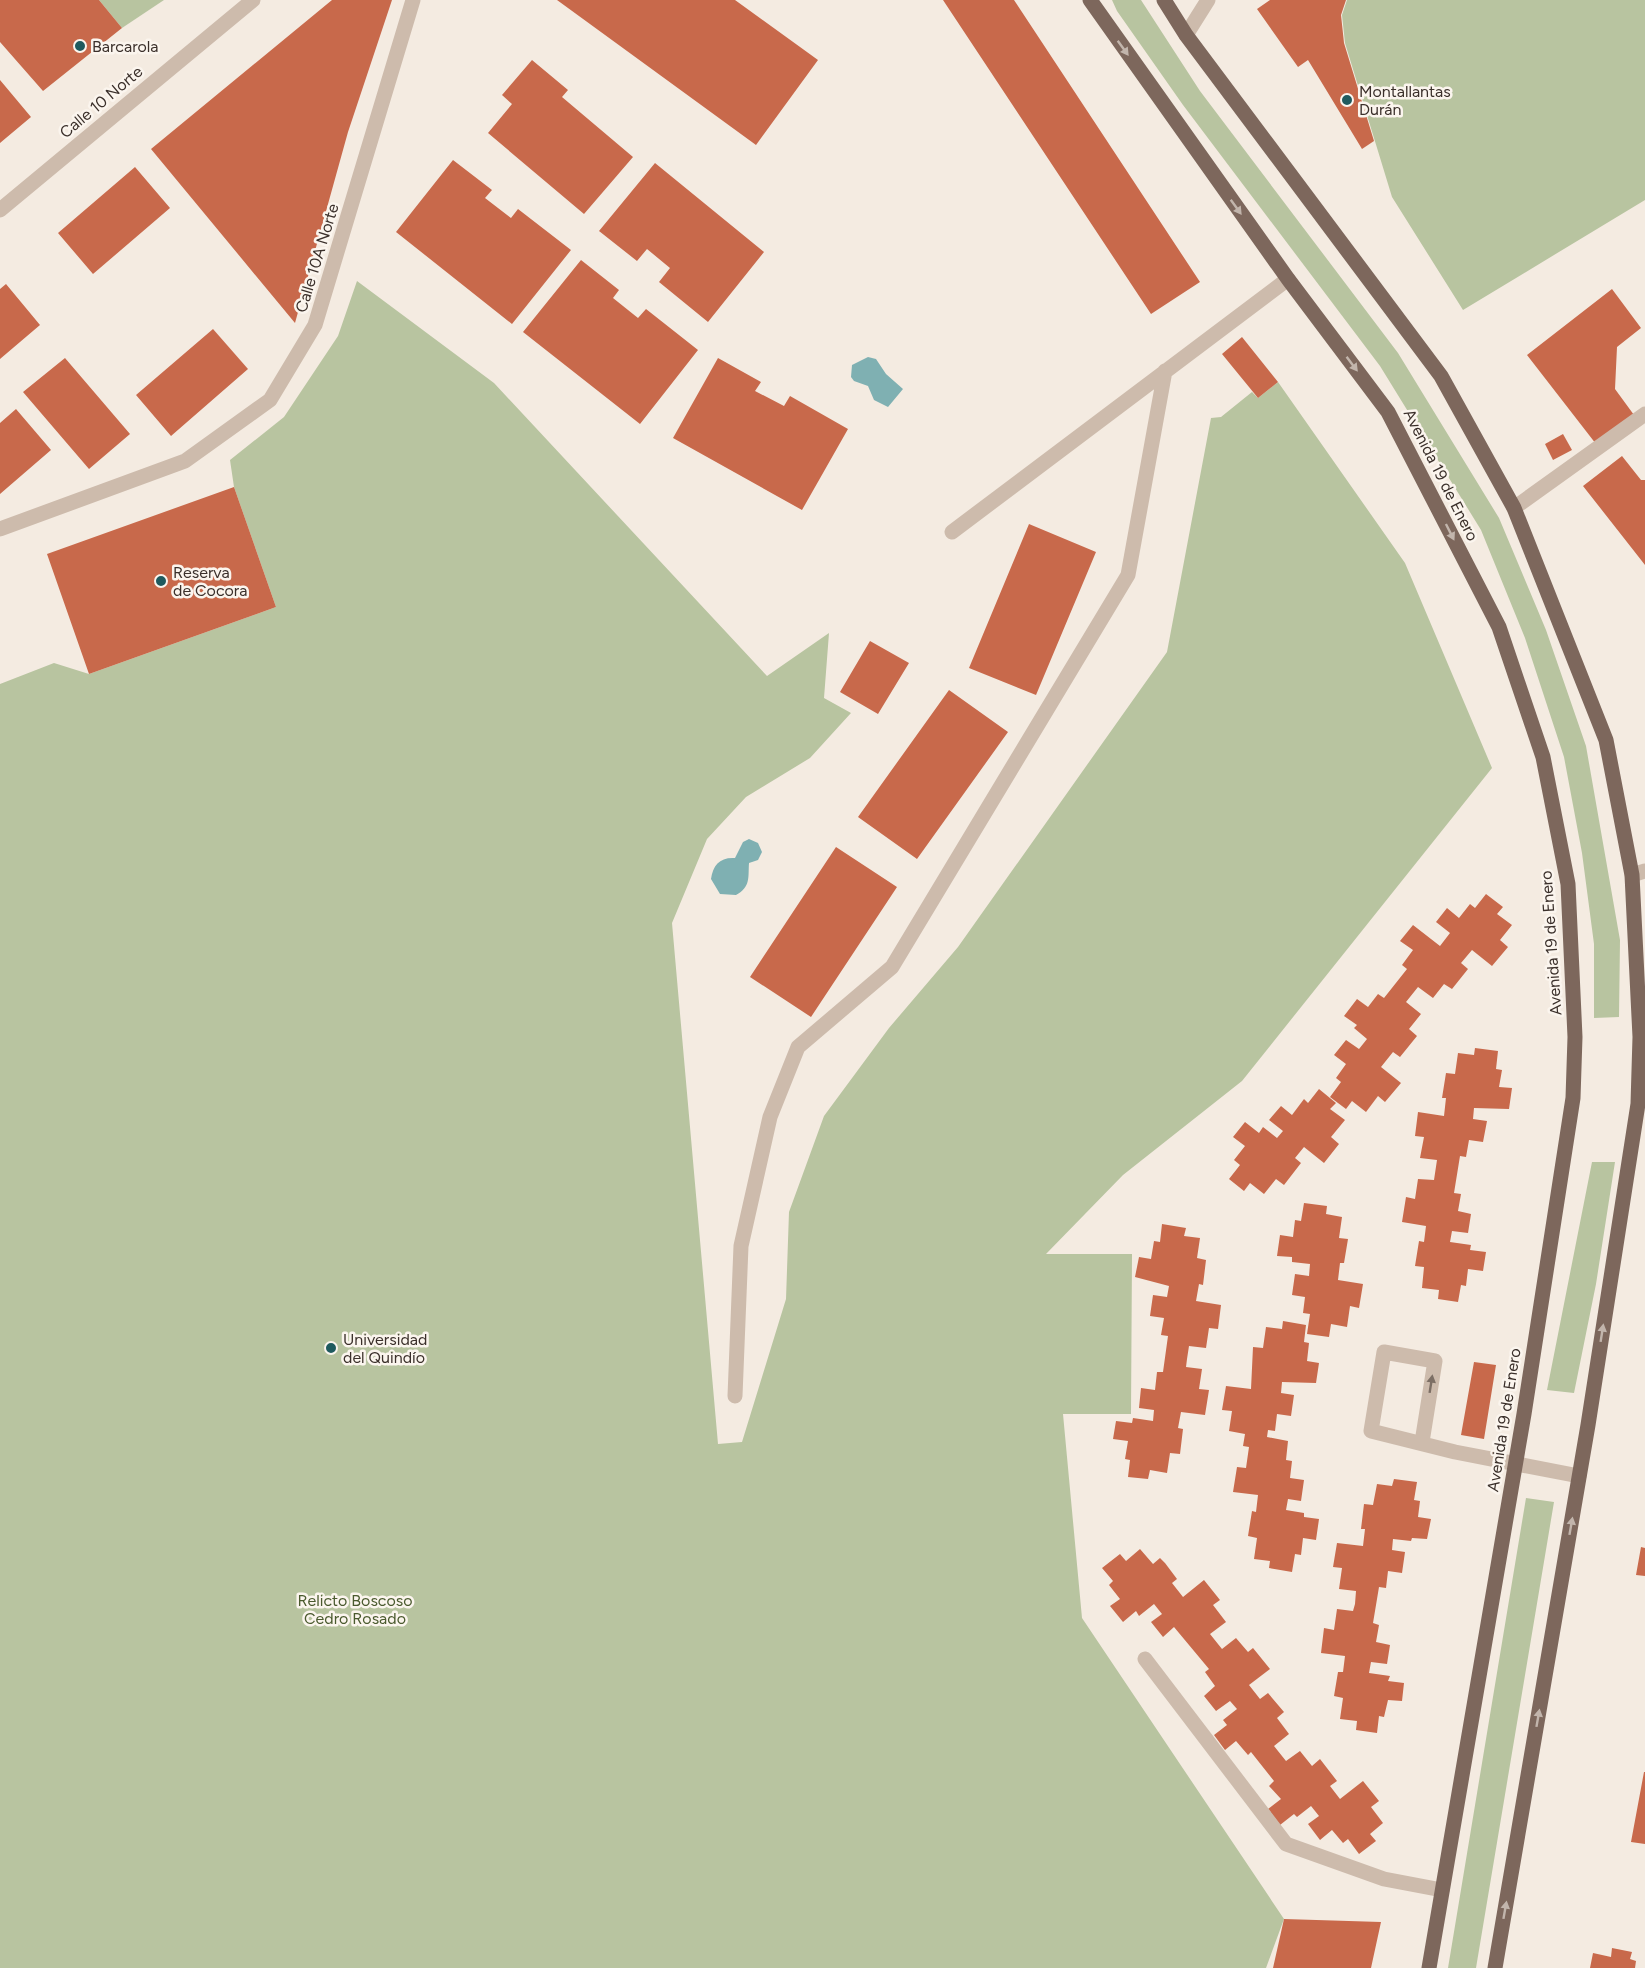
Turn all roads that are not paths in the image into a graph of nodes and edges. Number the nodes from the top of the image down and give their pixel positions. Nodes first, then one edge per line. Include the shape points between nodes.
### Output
1 (254, 0) edge
2 (413, 0) edge
3 (1090, 0) edge
4 (1164, 0) edge
5 (1208, 0) edge
6 (1186, 35) junction
7 (0, 210) edge
8 (1288, 279) junction
9 (1165, 372) junction
10 (1645, 414) edge
11 (1514, 508) junction
12 (0, 529) edge
13 (952, 532) dead end
14 (1638, 873) edge
15 (1641, 1106) edge
16 (735, 1396) dead end
17 (1422, 1442) junction
18 (1515, 1463) junction
19 (1579, 1476) junction
20 (1145, 1659) dead end
21 (1442, 1890) junction
22 (1429, 1968) edge
23 (1495, 1968) edge

1 - 7 street, Calle 10 Norte
2 - 12 street, Calle 10A Norte via 315,325 270,400 185,461
3 -> 8 main road, Avenida 19 de Enero
4 - 6 main road
5 - 6 street
6 - 11 main road via 1442,376
8 - 9 street
8 -> 18 main road, Avenida 19 de Enero via 1388,412 1499,627 1543,756 1568,884 1575,1037 1573,1098
9 - 13 street
9 - 16 street via 1128,575 892,967 798,1047 770,1117 741,1246
10 - 11 street
11 - 14 main road via 1606,740
14 - 15 main road
19 -> 15 main road
17 -> 17 street via 1435,1361 1384,1352 1371,1431
17 - 18 street
18 - 19 street
18 - 21 main road, Avenida 19 de Enero
23 -> 19 main road
20 - 21 street via 1286,1844 1384,1879
21 - 22 main road, Avenida 19 de Enero

